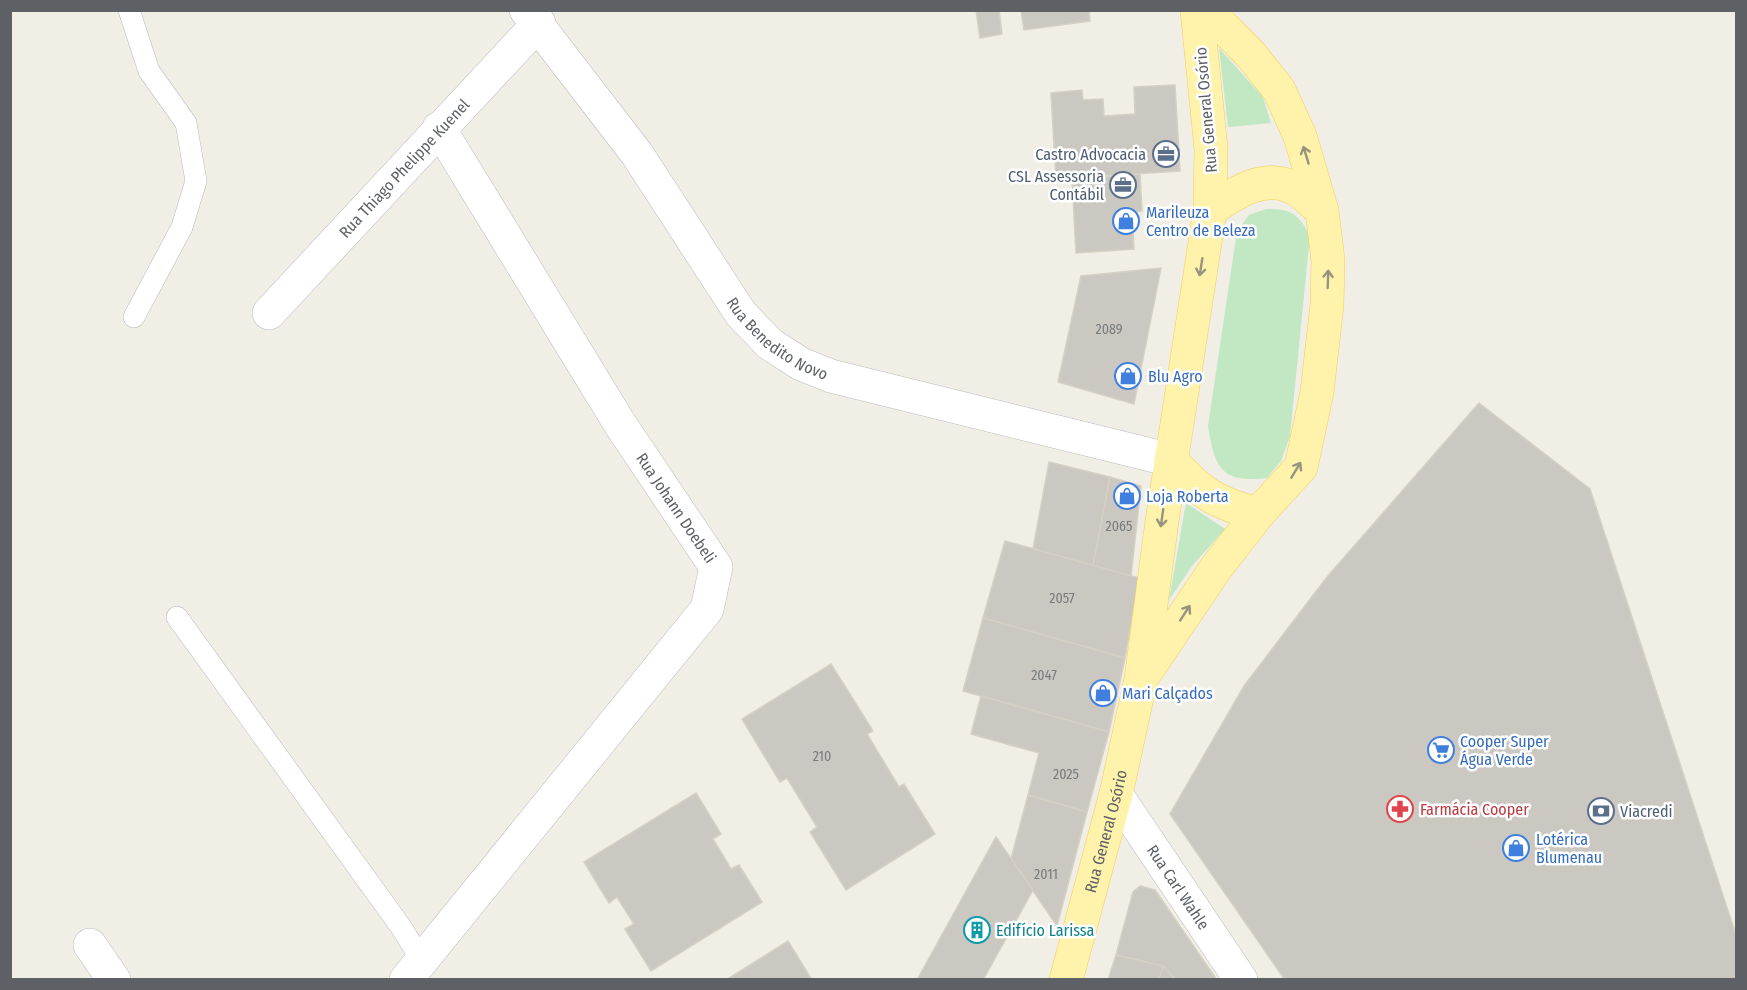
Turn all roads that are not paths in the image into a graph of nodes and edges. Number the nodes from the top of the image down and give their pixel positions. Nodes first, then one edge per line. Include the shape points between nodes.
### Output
1 (129, 10) edge
2 (1197, 10) edge
3 (1207, 10) edge
4 (533, 17) edge
5 (439, 128) junction
6 (1210, 210) junction
7 (1323, 211) junction
8 (269, 312) dead end
9 (134, 317) dead end
10 (1171, 460) junction
11 (1258, 514) junction
12 (177, 618) dead end
13 (1141, 680) junction
14 (1116, 794) junction
15 (90, 945) dead end
16 (414, 970) edge
17 (114, 980) edge
18 (1066, 980) edge
19 (1241, 980) edge

1 - 9 lane via 149,71 186,123 196,181 182,227
2 - 6 main road, Rua General Osório via 1211,149
7 -> 3 main road, Rua General Osório via 1300,136 1279,90
4 - 5 street, Rua Thiago Phelippe Kuenel
4 - 10 street, Rua Benedito Novo via 637,154 741,314 770,344 801,364 831,376
5 - 8 street, Rua Thiago Phelippe Kuenel
5 - 16 street, Rua Johann Doebeli via 620,424 716,567 707,609
6 - 7 main road via 1237,192 1277,182 1297,189
6 -> 10 main road, Rua General Osório
11 -> 7 main road, Rua General Osório via 1301,467 1317,392 1328,260
10 - 11 main road via 1199,491 1218,503
10 -> 13 main road, Rua General Osório
13 -> 11 main road, Rua General Osório via 1216,568
12 - 16 lane via 400,927
13 - 14 main road, Rua General Osório
14 - 18 main road, Rua General Osório
14 - 19 street, Rua Carl Wahle
15 - 17 street

